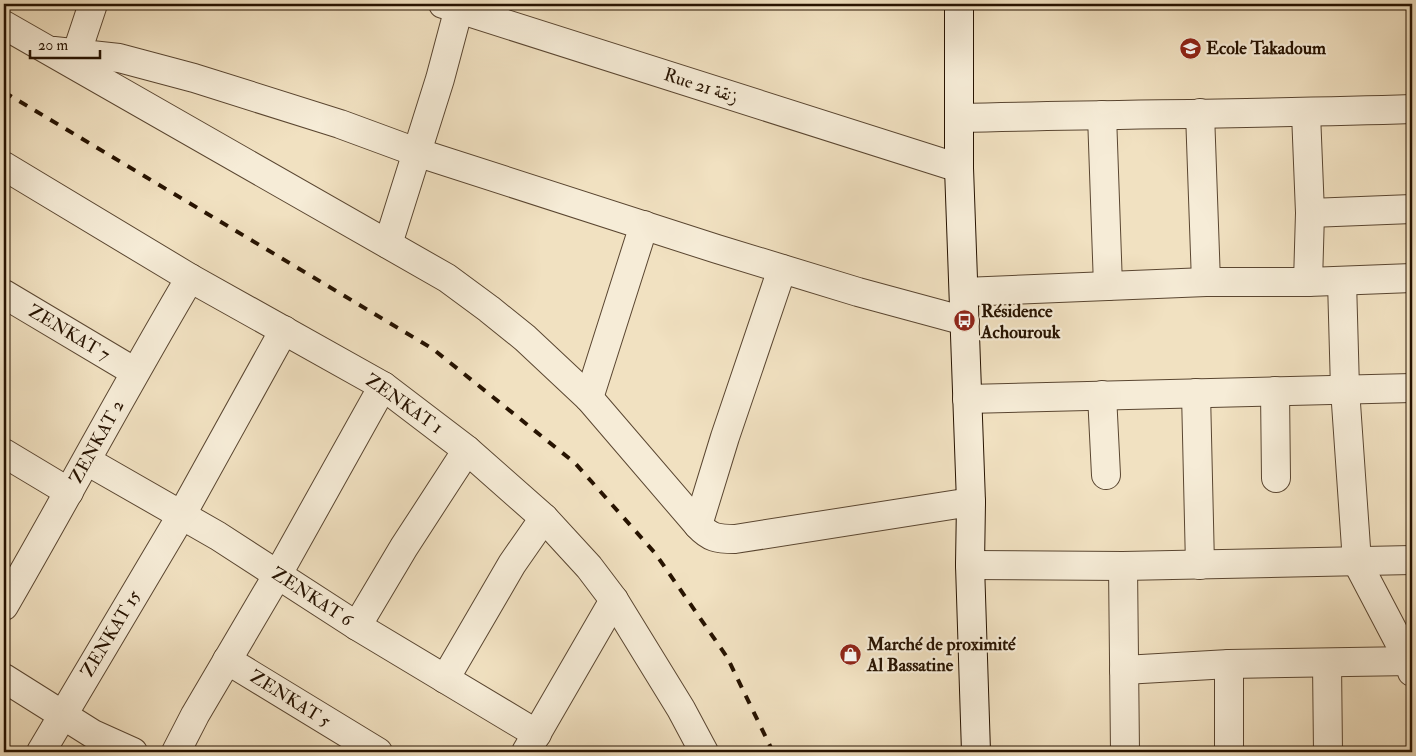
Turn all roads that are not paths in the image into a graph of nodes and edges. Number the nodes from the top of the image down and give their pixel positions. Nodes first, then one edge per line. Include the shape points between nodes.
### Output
1 (93, 4) edge
2 (959, 4) edge
3 (454, 5) edge
4 (4, 25) edge
5 (45, 50) junction
6 (76, 52) junction
7 (1412, 109) edge
8 (1200, 113) junction
9 (1306, 113) junction
10 (1102, 114) junction
11 (959, 118) junction
12 (416, 152) junction
13 (4, 166) edge
14 (959, 168) junction
15 (1412, 209) edge
16 (1310, 213) junction
17 (644, 224) junction
18 (388, 244) junction
19 (782, 269) junction
20 (190, 278) junction
21 (1412, 278) edge
22 (1342, 281) junction
23 (1206, 282) junction
24 (1308, 282) junction
25 (1108, 286) junction
26 (964, 292) junction
27 (4, 294) edge
28 (965, 321) junction
29 (284, 330) junction
30 (135, 372) junction
31 (383, 386) junction
32 (1412, 388) edge
33 (1345, 389) junction
34 (1275, 391) junction
35 (1196, 393) junction
36 (1102, 395) junction
37 (589, 398) junction
38 (967, 399) junction
39 (467, 450) junction
40 (4, 453) edge
41 (87, 461) junction
42 (1106, 475) dead end
43 (1276, 478) dead end
44 (69, 492) junction
45 (970, 502) junction
46 (181, 516) junction
47 (544, 518) junction
48 (698, 525) junction
49 (1412, 560) edge
50 (1357, 562) junction
51 (970, 565) junction
52 (1200, 565) junction
53 (1123, 566) junction
54 (12, 573) edge
55 (278, 574) junction
56 (614, 600) junction
57 (4, 606) edge
58 (357, 626) junction
59 (227, 660) junction
60 (1327, 663) junction
61 (1229, 664) junction
62 (1411, 665) edge
63 (1124, 670) junction
64 (4, 678) edge
65 (445, 679) junction
66 (63, 715) junction
67 (532, 743) edge
68 (695, 747) edge
69 (41, 752) edge
70 (133, 752) edge
71 (176, 752) edge
72 (378, 752) edge
73 (976, 752) edge
74 (1126, 752) edge
75 (1229, 752) edge
76 (1328, 752) edge

1 - 6 street
2 - 11 street
3 - 12 street via 440,79
3 - 14 street, Rue 21 زنقة
4 - 5 street
5 - 6 street
5 - 18 street
6 - 12 street via 119,58 194,78 340,124
7 - 9 street
8 - 9 street
8 - 10 street
8 - 23 street
9 - 16 street
10 - 11 street
10 - 25 street
11 - 14 street
12 - 17 street
12 - 18 street
13 - 20 street, ZENKAT 1
14 - 26 street
15 - 16 street
16 - 24 street
17 - 19 street
17 - 37 street
18 - 37 street via 447,278 490,309
19 - 28 street
19 - 48 street
20 - 29 street, ZENKAT 1
20 - 30 street, ZENKAT 2
21 - 22 street
22 - 24 street
22 - 33 street
23 - 24 street
23 - 25 street
25 - 26 street
26 - 28 street
27 - 30 street, ZENKAT 7
28 - 38 street
29 - 31 street, ZENKAT 1
29 - 46 street, ZENKAT 15
30 - 41 street, ZENKAT 2
31 - 39 street, ZENKAT 1
31 - 55 street
32 - 33 street
33 - 34 street
33 - 50 street
34 - 35 street
34 - 43 street
35 - 36 street
35 - 52 street
36 - 38 street
36 - 42 street
37 - 48 street
38 - 45 street
39 - 47 street, ZENKAT 1
39 - 58 street
40 - 44 street
41 - 44 street, ZENKAT 2
41 - 46 street, ZENKAT 6
44 - 54 street, ZENKAT 2
45 - 48 street via 735,540 709,536
45 - 51 street
46 - 55 street, ZENKAT 6
46 - 66 street, ZENKAT 15
47 - 56 street, ZENKAT 1
47 - 65 street via 512,564
49 - 50 street
50 - 52 street
50 - 62 street
51 - 53 street
51 - 73 street
52 - 53 street
53 - 63 street
54 - 57 street, ZENKAT 2
55 - 58 street, ZENKAT 6
55 - 59 street
56 - 67 street
56 - 68 street, ZENKAT 1 via 681,709
58 - 65 street, ZENKAT 6
59 - 71 street
59 - 72 street, ZENKAT 5
60 - 61 street
60 - 62 street
60 - 76 street
61 - 63 street
61 - 75 street
63 - 74 street
64 - 66 street
65 - 67 street, ZENKAT 6
66 - 69 street, ZENKAT 15
66 - 70 street via 92,734

